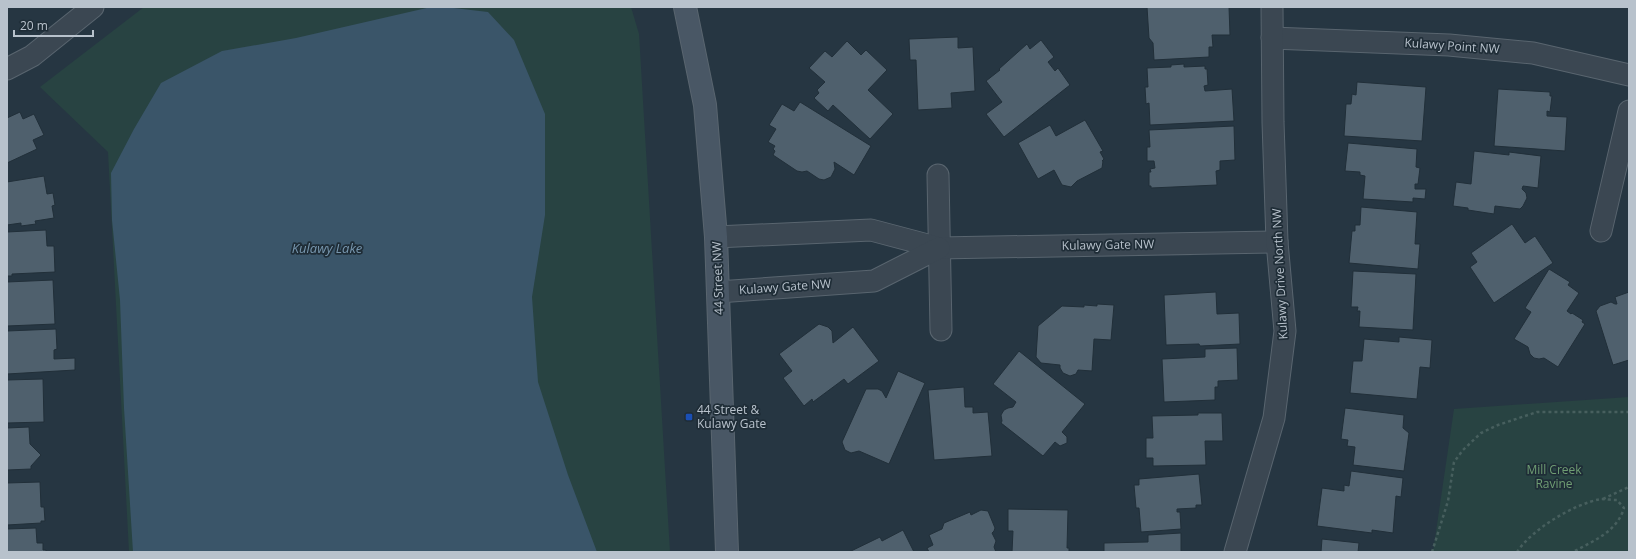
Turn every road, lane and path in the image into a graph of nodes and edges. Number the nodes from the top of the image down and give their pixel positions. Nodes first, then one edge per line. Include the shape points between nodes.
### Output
1 (93, 7) edge
2 (685, 7) edge
3 (1272, 7) edge
4 (1272, 38) junction
5 (7, 69) edge
6 (1629, 75) edge
7 (1629, 111) edge
8 (938, 175) dead end
9 (1601, 231) dead end
10 (716, 237) junction
11 (1277, 242) junction
12 (939, 248) junction
13 (718, 292) junction
14 (941, 330) dead end
15 (1629, 412) edge
16 (1629, 487) edge
17 (1602, 499) junction
18 (727, 552) edge
19 (1235, 552) edge
20 (1432, 552) edge
21 (1517, 552) edge
22 (1573, 552) edge

1 - 5 street via 32,56
2 - 10 street, 44 Street NW via 704,105
3 - 4 street, Kulawy Drive North NW
4 - 6 street, Kulawy Point NW via 1449,45 1533,52
4 - 11 street, Kulawy Drive North NW
7 - 9 street
8 - 12 street
10 - 12 street, Kulawy Gate NW via 871,230
10 - 13 street, 44 Street NW
11 - 12 street, Kulawy Gate NW
11 - 19 street, Kulawy Drive North NW via 1286,331 1274,418
12 - 13 street, Kulawy Gate NW via 874,281
12 - 14 street
13 - 18 street, 44 Street NW
15 - 20 path via 1537,412 1481,433 1462,450 1454,462 1448,501
16 - 17 path
17 - 21 path via 1580,506 1545,524 1522,544
17 - 22 path via 1617,500 1624,508 1621,516 1613,528

